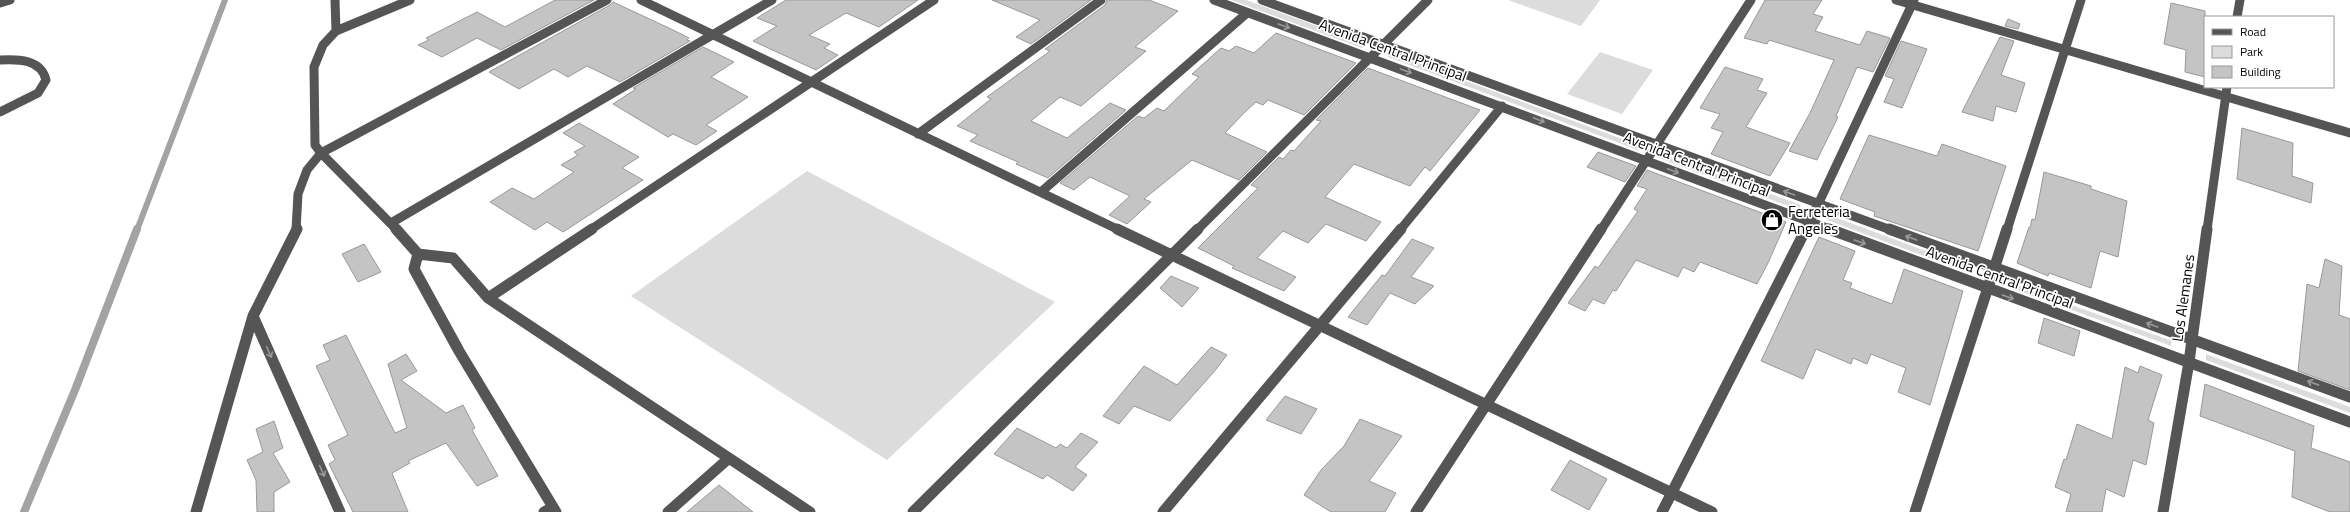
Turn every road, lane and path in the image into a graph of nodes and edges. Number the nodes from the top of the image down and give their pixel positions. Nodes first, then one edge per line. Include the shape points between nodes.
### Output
1 (10, 0) edge
2 (335, 0) edge
3 (410, 0) edge
4 (606, 0) edge
5 (641, 0) edge
6 (772, 0) edge
7 (934, 0) edge
8 (1101, 0) edge
9 (1214, 0) edge
10 (1262, 0) edge
11 (1428, 0) edge
12 (1751, 0) edge
13 (1896, 0) edge
14 (2081, 0) edge
15 (2240, 0) edge
16 (1913, 2) edge
17 (0, 3) edge
18 (1247, 12) junction
19 (2237, 16) edge
20 (336, 31) junction
21 (714, 35) junction
22 (1385, 44) junction
23 (2065, 52) junction
24 (1369, 57) junction
25 (0, 60) edge
26 (810, 82) junction
27 (2204, 87) edge
28 (2210, 88) edge
29 (2226, 92) edge
30 (1502, 106) junction
31 (0, 112) edge
32 (2350, 133) edge
33 (918, 134) junction
34 (1656, 144) junction
35 (321, 154) junction
36 (1646, 161) junction
37 (1041, 192) junction
38 (1818, 204) junction
39 (1808, 222) junction
40 (391, 223) junction
41 (418, 254) junction
42 (1171, 255) junction
43 (1993, 268) junction
44 (1989, 290) junction
45 (488, 298) junction
46 (253, 316) junction
47 (1321, 326) junction
48 (2192, 339) junction
49 (2189, 362) junction
50 (2350, 397) edge
51 (1486, 406) junction
52 (2350, 422) edge
53 (728, 459) junction
54 (1672, 494) junction
55 (551, 510) edge
56 (196, 512) edge
57 (340, 512) edge
58 (668, 512) edge
59 (810, 512) edge
60 (913, 512) edge
61 (1163, 512) edge
62 (1416, 512) edge
63 (1662, 512) edge
64 (1712, 512) edge
65 (1915, 512) edge
66 (2163, 512) edge

1 - 17 street
2 - 20 street
3 - 20 street
4 - 35 street
5 - 21 street
6 - 21 street
7 - 26 street
8 - 33 street
9 - 18 street, Avenida Central Principal
10 - 22 street, Avenida Central Principal
11 - 22 street
12 - 34 street
13 - 16 street
14 - 23 street
15 - 19 street
16 - 23 street
16 - 38 street
18 -> 24 street, Avenida Central Principal
18 - 37 street
20 - 35 street via 323,45 314,67 315,146
21 - 26 street
21 - 40 street
22 - 24 street
22 - 34 street, Avenida Central Principal
23 - 27 street
23 - 43 street
24 -> 30 street, Avenida Central Principal
24 - 42 street
25 - 31 street via 21,60 34,64 44,71 46,80 38,93
26 - 33 street
26 - 45 street
28 - 29 street
29 - 32 street
29 - 48 street, Los Alemanes
30 -> 36 street, Avenida Central Principal
30 - 47 street
33 - 37 street
34 - 36 street
38 -> 34 street, Avenida Central Principal
35 - 40 street
35 - 46 street via 307,170 298,194 297,228
36 -> 39 street, Avenida Central Principal
36 - 51 street
37 - 42 street
38 - 39 street
43 -> 38 street, Avenida Central Principal
39 -> 44 street, Avenida Central Principal
39 - 54 street
40 - 41 street
41 - 45 street via 453,258
41 - 55 street via 414,269
42 - 47 street
42 - 60 street
43 - 44 street
48 -> 43 street, Avenida Central Principal
44 -> 49 street, Avenida Central Principal
44 - 65 street
45 - 53 street
46 - 56 street
46 -> 57 street
47 - 51 street
47 - 61 street
48 - 49 street, Los Alemanes
50 -> 48 street, Avenida Central Principal
49 - 52 street, Avenida Central Principal
49 - 66 street, Los Alemanes
51 - 54 street
51 - 62 street
53 - 58 street
53 - 59 street
54 - 63 street
54 - 64 street

